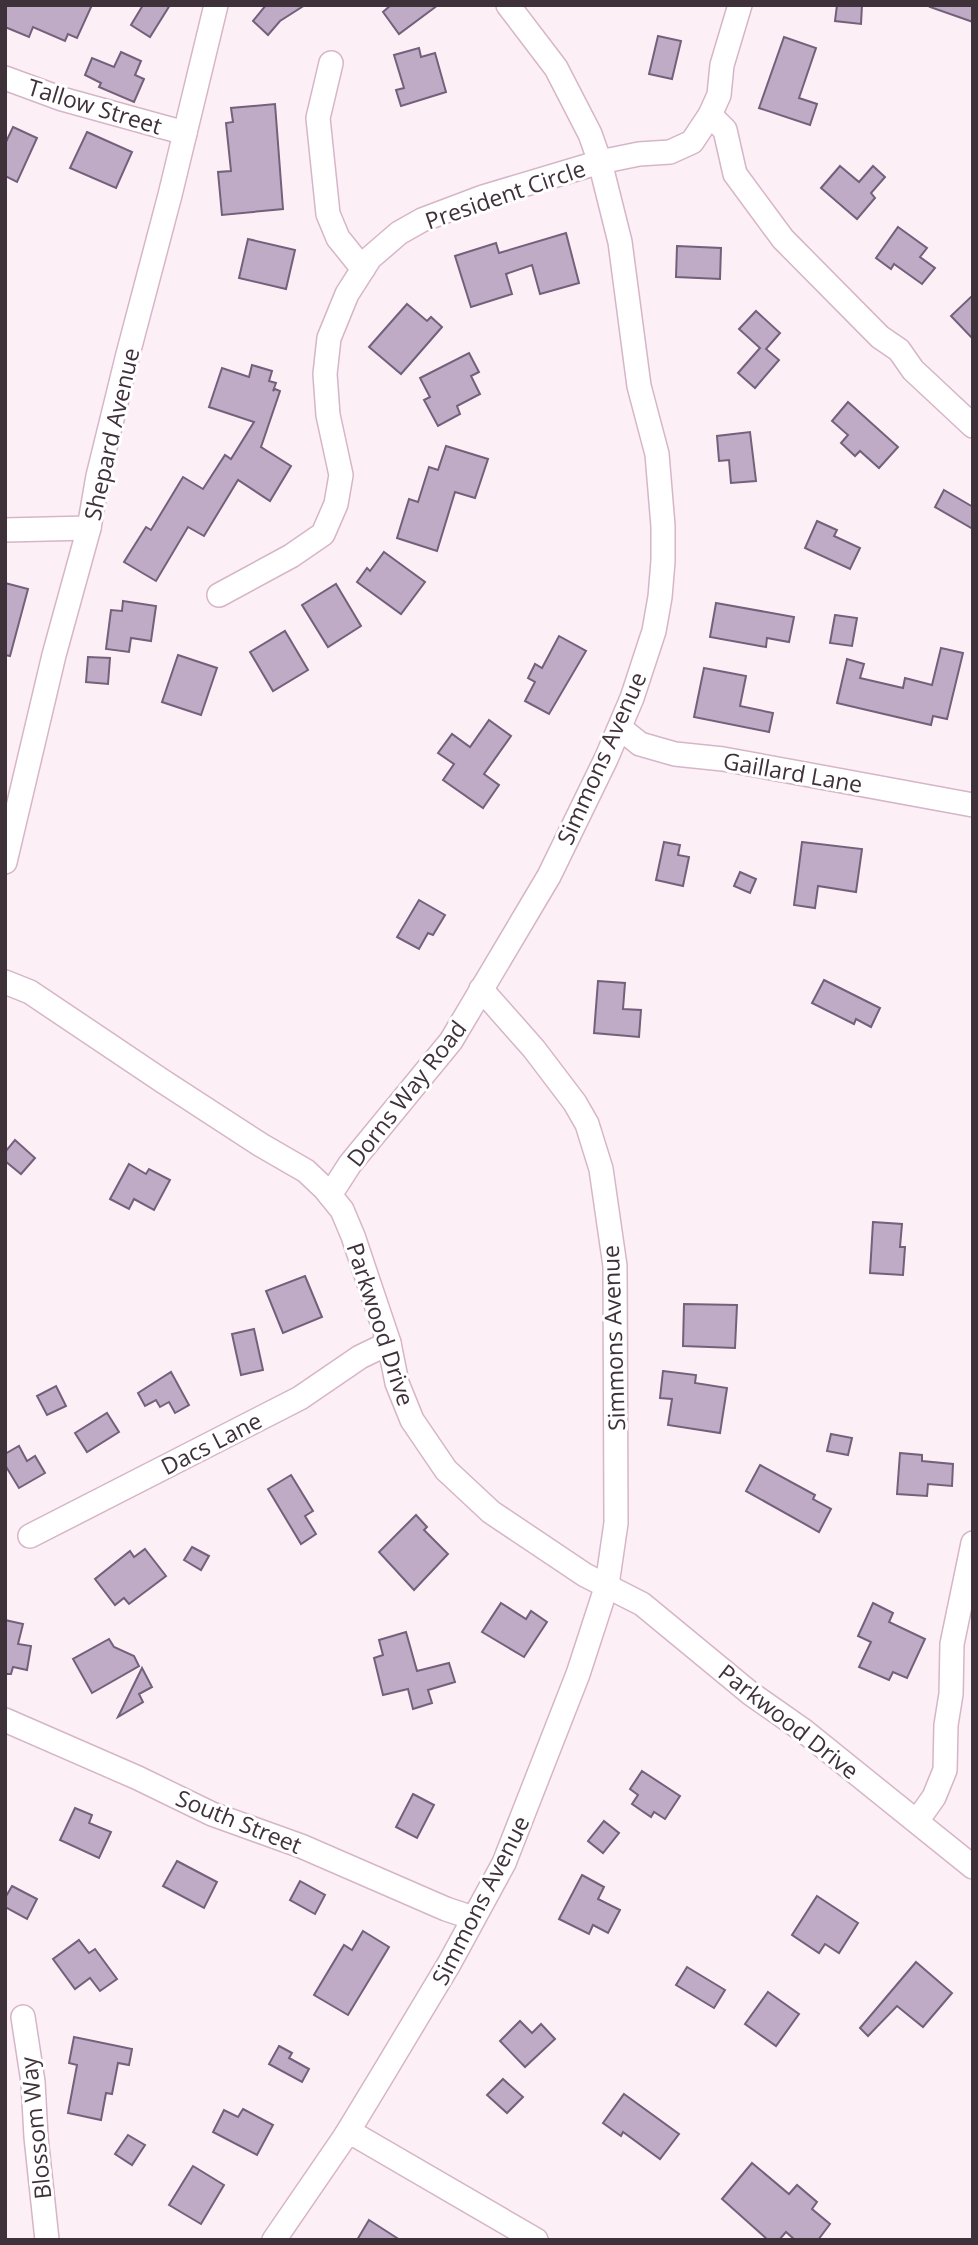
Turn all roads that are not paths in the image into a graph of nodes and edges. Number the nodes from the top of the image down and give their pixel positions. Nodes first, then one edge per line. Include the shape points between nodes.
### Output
1 (216, 5) edge
2 (508, 5) edge
3 (740, 5) edge
4 (331, 63) dead end
5 (5, 78) edge
6 (710, 115) junction
7 (185, 133) junction
8 (600, 162) junction
9 (363, 269) junction
10 (973, 426) edge
11 (89, 528) junction
12 (5, 530) edge
13 (219, 596) dead end
14 (620, 729) junction
15 (973, 805) edge
16 (5, 862) edge
17 (5, 982) edge
18 (481, 989) junction
19 (330, 1195) junction
20 (389, 1343) junction
21 (30, 1536) dead end
22 (973, 1543) edge
23 (607, 1585) junction
24 (5, 1720) edge
25 (917, 1821) junction
26 (973, 1867) edge
27 (473, 1919) junction
28 (23, 2017) dead end
29 (346, 2135) junction
30 (47, 2240) edge
31 (274, 2240) edge
32 (536, 2240) edge

1 - 7 street, Shepard Avenue
2 - 8 street, Simmons Avenue via 556,68
3 - 6 street, President Circle
4 - 9 street via 318,118 328,214 338,238
5 - 7 street, Tallow Street
6 - 8 street, President Circle via 683,148
6 - 10 street via 725,130 735,174 783,239
7 - 11 street, Shepard Avenue via 98,476
8 - 9 street, President Circle via 422,220 399,233
8 - 14 street, Simmons Avenue via 620,242 639,386 657,454 663,526 654,631
9 - 13 street, President Circle via 329,338 325,374 328,415 341,475 336,504 323,534
11 - 12 street
11 - 16 street, Shepard Avenue
14 - 15 street, Gaillard Lane via 640,744 675,754
14 - 18 street, Simmons Avenue via 549,876
17 - 19 street, Parkwood Drive via 30,992 306,1171
18 - 19 street, Dorns Way Road via 451,1041
18 - 23 street, Simmons Avenue via 575,1103 587,1124 601,1170 615,1266 616,1523
19 - 20 street, Parkwood Drive via 353,1236
20 - 21 street, Dacs Lane via 290,1403
20 - 23 street, Parkwood Drive via 397,1383 412,1420 446,1470 491,1512
22 - 25 street via 952,1644 945,1770
23 - 25 street, Parkwood Drive via 642,1604
23 - 27 street, Simmons Avenue via 525,1813
24 - 27 street, South Street via 212,1814 302,1846
25 - 26 street, Parkwood Drive
27 - 29 street, Simmons Avenue
28 - 30 street, Blossom Way
29 - 31 street, Simmons Avenue
29 - 32 street via 357,2137

